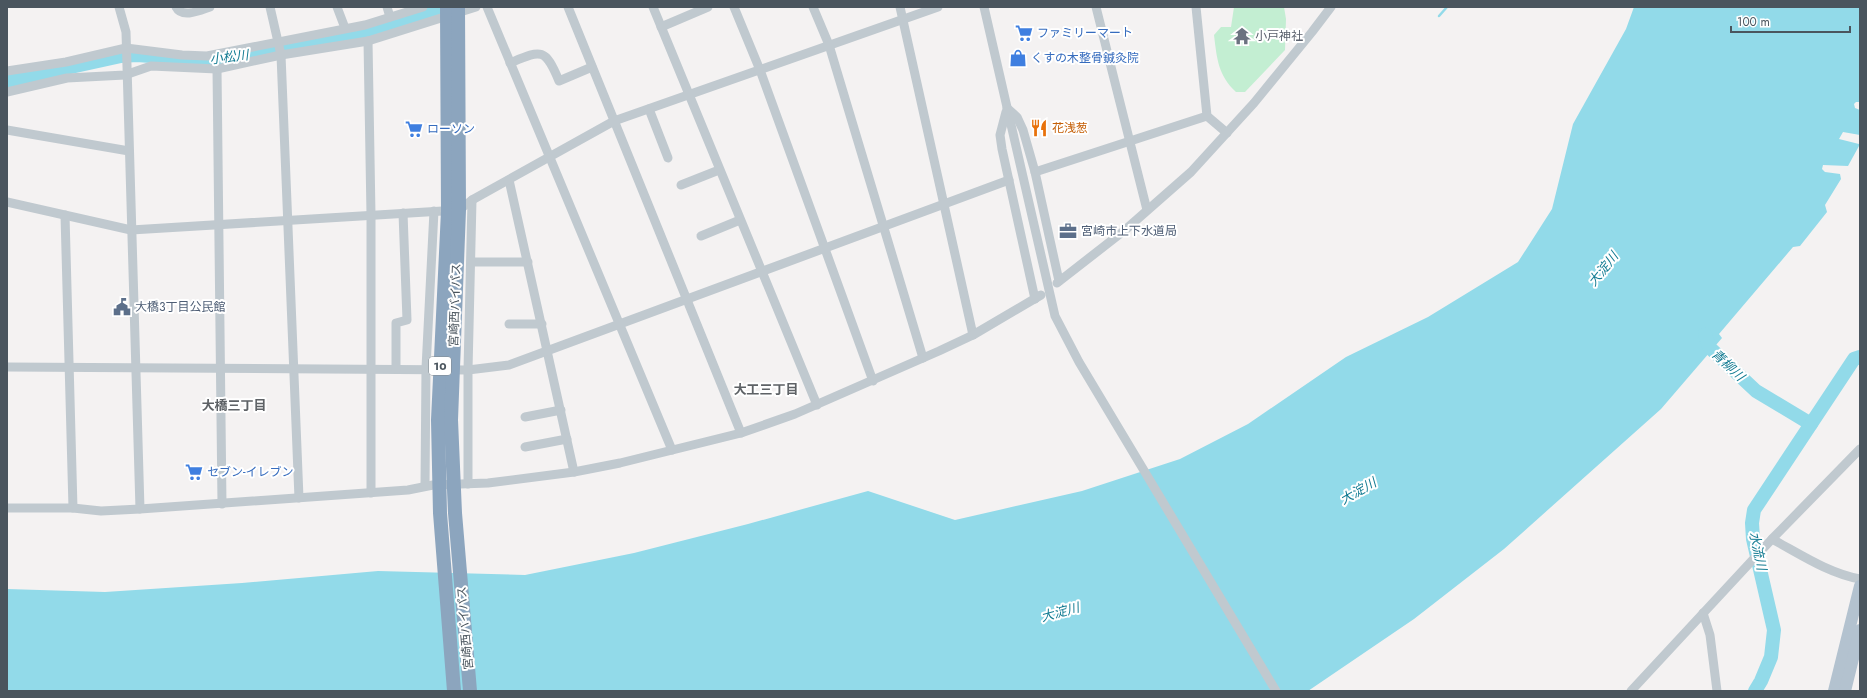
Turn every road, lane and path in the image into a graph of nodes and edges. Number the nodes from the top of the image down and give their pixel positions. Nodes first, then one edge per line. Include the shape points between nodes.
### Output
1 (119, 7) edge
2 (176, 7) edge
3 (210, 7) edge
4 (270, 7) edge
5 (337, 7) edge
6 (387, 7) edge
7 (423, 7) edge
8 (476, 7) edge
9 (487, 7) edge
10 (568, 7) edge
11 (653, 7) edge
12 (708, 7) edge
13 (734, 7) edge
14 (813, 7) edge
15 (900, 7) edge
16 (938, 7) edge
17 (984, 7) edge
18 (1096, 7) edge
19 (1196, 7) edge
20 (1331, 7) edge
21 (407, 9) edge
22 (453, 12) edge
23 (390, 17) junction
24 (902, 19) junction
25 (661, 26) junction
26 (345, 28) junction
27 (368, 40) junction
28 (279, 42) junction
29 (829, 45) junction
30 (126, 48) junction
31 (281, 55) junction
32 (510, 63) junction
33 (592, 67) junction
34 (217, 69) junction
35 (760, 70) junction
36 (7, 71) edge
37 (126, 74) junction
38 (7, 92) edge
39 (688, 95) junction
40 (1007, 108) junction
41 (648, 109) junction
42 (1207, 116) junction
43 (614, 121) junction
44 (7, 130) edge
45 (1227, 133) junction
46 (1130, 142) junction
47 (129, 151) junction
48 (550, 156) junction
49 (668, 158) dead end
50 (719, 170) junction
51 (1035, 172) junction
52 (509, 180) junction
53 (1009, 180) junction
54 (681, 185) dead end
55 (472, 200) junction
56 (7, 202) edge
57 (944, 204) junction
58 (1147, 210) junction
59 (447, 211) junction
60 (403, 213) junction
61 (65, 215) junction
62 (371, 215) junction
63 (287, 219) junction
64 (740, 220) junction
65 (219, 224) junction
66 (883, 226) junction
67 (131, 230) junction
68 (701, 236) dead end
69 (824, 248) junction
70 (471, 262) junction
71 (528, 262) junction
72 (762, 271) junction
73 (686, 299) junction
74 (509, 324) dead end
75 (542, 324) junction
76 (620, 324) junction
77 (973, 335) junction
78 (548, 350) junction
79 (922, 358) junction
80 (7, 367) edge
81 (69, 367) junction
82 (136, 368) junction
83 (220, 368) junction
84 (293, 368) junction
85 (426, 368) junction
86 (370, 369) junction
87 (396, 369) junction
88 (468, 370) junction
89 (873, 381) junction
90 (816, 405) junction
91 (561, 410) junction
92 (525, 417) dead end
93 (741, 433) junction
94 (567, 439) junction
95 (525, 447) dead end
96 (1860, 449) edge
97 (672, 450) junction
98 (574, 472) junction
99 (468, 484) junction
100 (425, 486) junction
101 (371, 493) junction
102 (299, 498) junction
103 (222, 504) junction
104 (7, 508) edge
105 (73, 508) junction
106 (140, 509) junction
107 (1770, 542) junction
108 (1860, 579) edge
109 (1860, 586) edge
110 (1703, 613) junction
111 (1860, 630) edge
112 (454, 691) edge
113 (470, 691) edge
114 (1276, 691) edge
115 (1631, 691) edge
116 (1717, 691) edge
117 (1834, 691) edge
118 (1845, 691) edge

1 - 30 street via 126,32
2 - 3 street via 180,12 189,14
4 - 28 street
5 - 26 street
6 - 23 street
7 - 21 street
8 - 22 street
9 - 32 street
10 - 33 street
11 - 25 street
12 - 25 street
13 - 35 street
14 - 29 street
15 - 24 street
16 - 24 street
17 - 40 street
18 - 46 street
19 - 42 street
20 - 45 street via 1282,70
21 - 23 street
22 - 27 street
22 - 59 highway, 宮崎西バイパス / 10
23 - 26 street
24 - 29 street
24 - 57 street
25 - 39 street
26 - 28 street
27 - 31 street
27 - 62 street
28 - 30 street via 207,56
28 - 31 street
29 - 35 street
29 - 66 street
30 - 36 street via 66,62
30 - 37 street
31 - 34 street
31 - 63 street
32 - 33 street via 534,53 540,54 551,62 559,81
32 - 48 street
33 - 43 street
34 - 37 street via 151,66
34 - 65 street
35 - 39 street
35 - 69 street
37 - 38 street via 67,78
37 - 47 street
39 - 41 street
39 - 50 street
40 - 51 street via 1017,117 1024,130
40 - 53 street via 1000,135
40 - 114 street via 1046,281 1059,324 1079,362
41 - 43 street
41 - 49 street
42 - 45 street
42 - 46 street
43 - 48 street
43 - 73 street
44 - 47 street
45 - 58 street via 1191,172
46 - 51 street
46 - 58 street
47 - 67 street
48 - 52 street
48 - 76 street
50 - 54 street
50 - 64 street
51 - 58 street via 1058,282
52 - 55 street
52 - 71 street
53 - 57 street
53 - 77 street via 1038,297
55 - 59 street
55 - 70 street
56 - 61 street
57 - 66 street
57 - 77 street
59 - 60 street
59 - 85 street
59 - 112 highway, 宮崎西バイパス / 10 via 438,420 440,513
59 - 113 highway, 宮崎西バイパス / 10 via 455,512
60 - 62 street
60 - 87 street via 407,320 396,323
61 - 67 street
61 - 81 street
62 - 63 street
62 - 86 street
63 - 65 street
63 - 84 street
64 - 68 street
64 - 72 street
65 - 67 street
65 - 83 street
66 - 69 street
66 - 79 street
67 - 82 street
69 - 72 street
69 - 89 street
70 - 71 street
70 - 88 street
71 - 75 street
72 - 73 street
72 - 90 street
73 - 76 street
73 - 93 street
74 - 75 street
75 - 78 street
76 - 78 street
76 - 97 street
77 - 79 street
78 - 88 street via 509,365
78 - 91 street
79 - 89 street
80 - 81 street
81 - 82 street
81 - 105 street
82 - 83 street
82 - 106 street
83 - 84 street
83 - 103 street
84 - 86 street
84 - 102 street
85 - 87 street
85 - 88 street
85 - 100 street
86 - 87 street
86 - 101 street
88 - 99 street
89 - 90 street
90 - 93 street
91 - 92 street
91 - 94 street
93 - 97 street
94 - 95 street
94 - 98 street
96 - 107 street
97 - 98 street
98 - 99 street
99 - 100 street
100 - 101 street
101 - 102 street
102 - 103 street
103 - 106 street
104 - 105 street
105 - 106 street via 101,511
107 - 108 street via 1845,576
107 - 110 street
109 - 117 main road
110 - 115 street
110 - 116 street via 1710,635
111 - 118 main road

